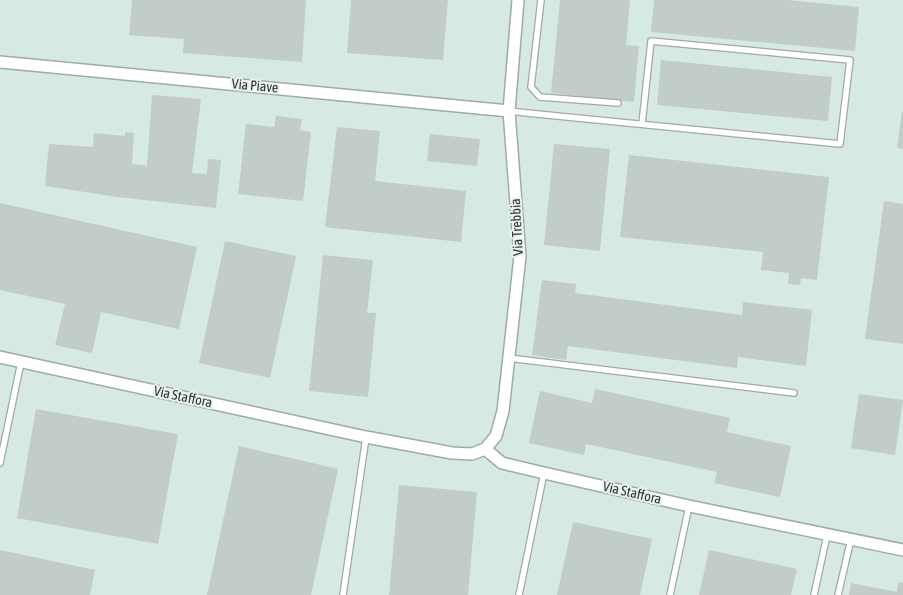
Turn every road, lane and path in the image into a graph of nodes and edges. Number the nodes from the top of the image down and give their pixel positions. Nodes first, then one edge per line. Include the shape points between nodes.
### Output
1 (518, 0) edge
2 (541, 0) edge
3 (0, 62) edge
4 (618, 103) dead end
5 (510, 110) junction
6 (642, 124) junction
7 (0, 357) edge
8 (509, 358) junction
9 (21, 362) junction
10 (794, 394) dead end
11 (366, 436) junction
12 (485, 449) junction
13 (0, 463) edge
14 (544, 473) junction
15 (689, 506) junction
16 (826, 535) junction
17 (851, 539) junction
18 (903, 550) edge
19 (343, 595) edge
20 (519, 595) edge
21 (670, 595) edge
22 (814, 595) edge
23 (838, 595) edge

1 - 5 street, Via Trebbia
2 - 4 lane via 532,87 540,97
3 - 5 street, Via Piave
5 - 6 lane
5 - 8 street, Via Trebbia via 520,256
6 - 6 lane via 840,144 850,60 651,41
7 - 9 street, Via Staffora
8 - 10 lane
8 - 12 street, Via Trebbia via 503,411 496,436
9 - 11 street, Via Staffora
9 - 13 lane
11 - 12 street, Via Staffora via 452,453 472,454
11 - 19 lane
12 - 14 street, Via Staffora via 502,463
14 - 15 street, Via Staffora
14 - 20 lane
15 - 16 street, Via Staffora
15 - 21 lane
16 - 17 street, Via Staffora
16 - 22 lane
17 - 18 street, Via Staffora
17 - 23 lane

